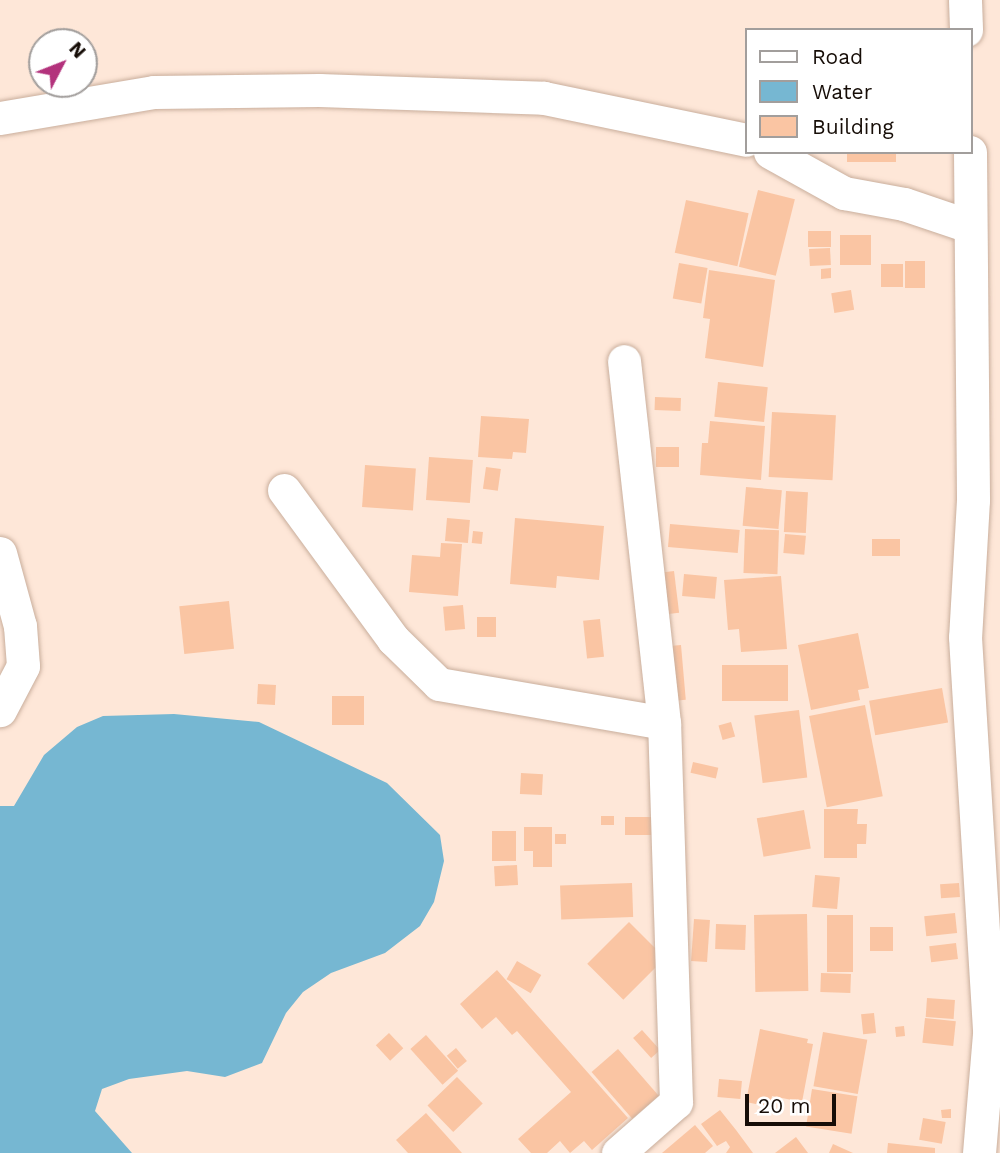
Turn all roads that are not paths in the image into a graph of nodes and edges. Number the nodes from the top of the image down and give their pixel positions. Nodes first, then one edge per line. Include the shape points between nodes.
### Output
1 (965, 0) edge
2 (966, 28) edge
3 (0, 118) edge
4 (744, 140) edge
5 (773, 154) edge
6 (970, 154) edge
7 (969, 226) junction
8 (624, 361) dead end
9 (284, 490) dead end
10 (0, 553) edge
11 (0, 710) edge
12 (664, 723) junction
13 (618, 1153) edge
14 (979, 1153) edge

1 - 2 street
3 - 4 street via 154,93 329,90 544,98
5 - 7 street via 844,192 904,204
6 - 7 street
7 - 14 street via 973,500 965,637 989,1034
8 - 12 street
9 - 12 street via 393,639 439,684
10 - 11 street via 20,626 23,666
12 - 13 street via 676,1102

